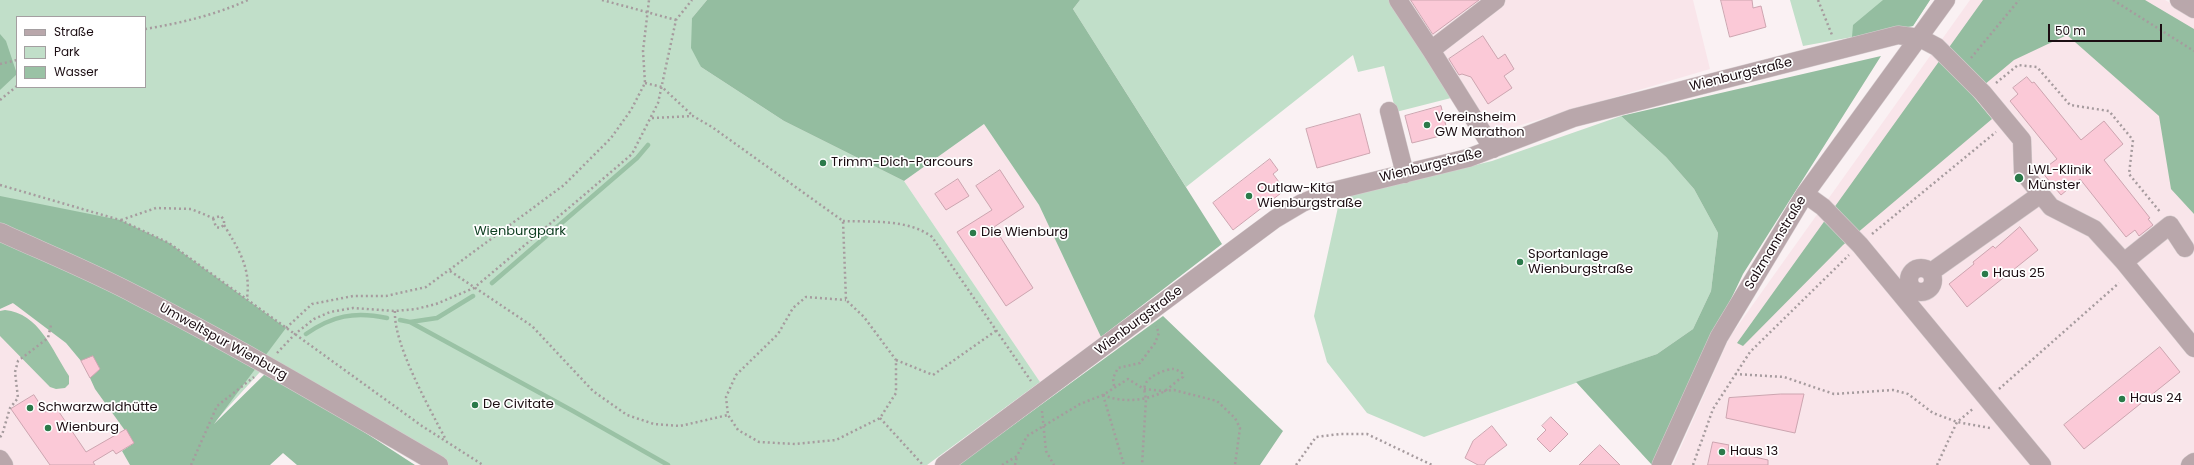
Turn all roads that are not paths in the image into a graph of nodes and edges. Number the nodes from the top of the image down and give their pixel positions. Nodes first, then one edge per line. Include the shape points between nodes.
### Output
1 (1398, 0) edge
2 (1496, 0) edge
3 (1946, 0) edge
4 (2179, 0) edge
5 (2194, 9) edge
6 (1920, 38) junction
7 (1431, 50) junction
8 (1389, 111) dead end
9 (1493, 149) junction
10 (1405, 174) junction
11 (1805, 194) junction
12 (2041, 194) junction
13 (0, 232) edge
14 (2184, 248) dead end
15 (2128, 267) junction
16 (1907, 291) junction
17 (2194, 348) edge
18 (0, 459) edge
19 (2194, 462) edge
20 (4, 465) edge
21 (439, 465) edge
22 (944, 465) edge
23 (1661, 465) edge
24 (2042, 465) edge
25 (2190, 465) edge

1 - 7 street
2 - 7 street
3 - 6 street
4 - 5 street
6 - 9 street, Wienburgstraße via 1898,35 1573,118
6 - 11 street, Salzmannstraße
6 - 12 street via 1936,47 1961,71 2022,140 2023,172
7 - 9 street
8 - 10 street
9 - 10 street, Wienburgstraße
10 - 22 street, Wienburgstraße via 1329,192 1302,203 1275,219
11 - 16 street via 1823,207
11 - 23 street, Salzmannstraße via 1719,336
12 - 15 street via 2052,207 2094,229
12 - 16 street via 1931,272 1934,280 1928,290
13 - 21 street, Umweltspur Wienburg via 136,295 267,366
14 - 15 street via 2170,224
15 - 17 street
16 - 24 street
18 - 20 street
19 - 25 street

